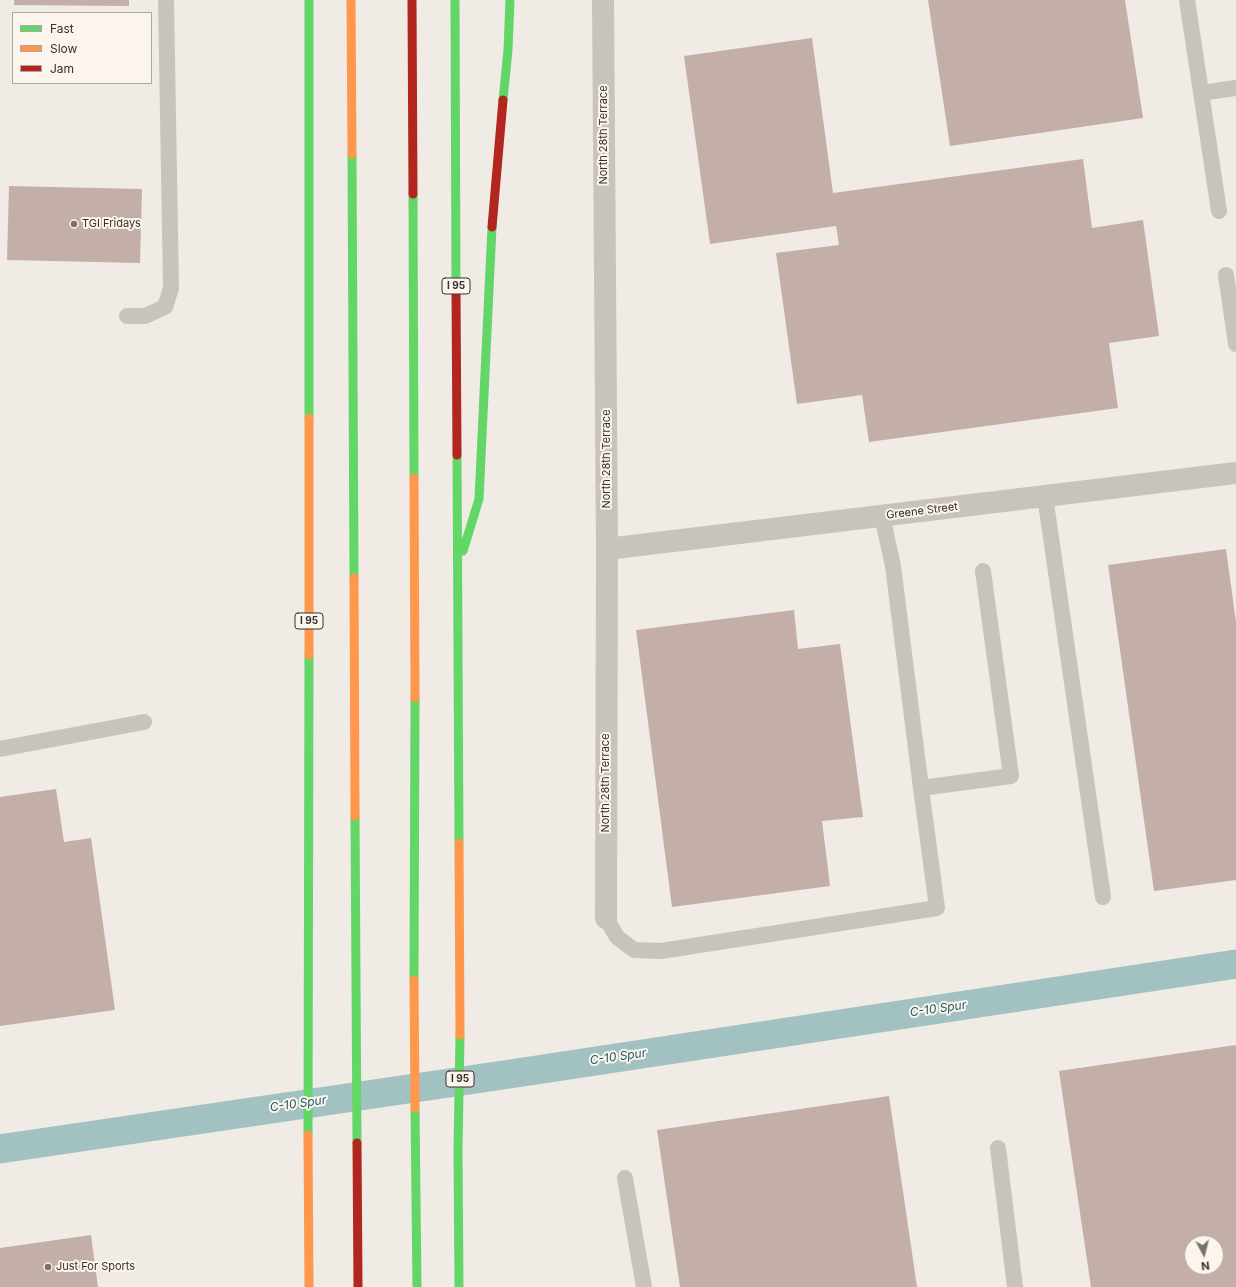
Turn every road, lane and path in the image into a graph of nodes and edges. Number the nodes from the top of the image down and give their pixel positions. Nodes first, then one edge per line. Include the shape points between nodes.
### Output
1 (166, 0) edge
2 (309, 0) edge
3 (351, 0) edge
4 (412, 0) edge
5 (455, 0) edge
6 (510, 0) edge
7 (603, 0) edge
8 (1187, 0) edge
9 (300, 63) dead end
10 (1236, 88) edge
11 (1201, 93) junction
12 (1219, 211) dead end
13 (310, 213) junction
14 (1226, 275) dead end
15 (127, 316) dead end
16 (1236, 344) edge
17 (1236, 473) edge
18 (1045, 496) junction
19 (882, 516) junction
20 (607, 549) junction
21 (457, 571) junction
22 (983, 571) dead end
23 (144, 722) dead end
24 (0, 748) edge
25 (921, 788) junction
26 (1103, 897) dead end
27 (606, 918) joint
28 (998, 1148) dead end
29 (625, 1178) dead end
30 (309, 1287) edge
31 (358, 1287) edge
32 (417, 1287) edge
33 (459, 1287) edge
34 (644, 1287) edge
35 (1015, 1287) edge

1 - 15 lane via 172,288 166,307 145,316
2 - 13 highway, I 95
3 - 31 highway
4 - 32 highway
5 - 21 highway, I 95
6 - 21 highway via 493,215 479,499
7 - 20 street, North 28th Terrace
8 - 11 lane
9 - 13 highway
10 - 11 lane
11 - 12 lane
13 - 30 highway, I 95
14 - 16 lane
17 - 18 street, Greene Street
18 - 19 street, Greene Street
18 - 26 lane
19 - 20 street, Greene Street
19 - 25 lane via 893,566
20 - 27 street, North 28th Terrace
21 - 33 highway, I 95 via 461,1008
22 - 25 lane via 1011,776
23 - 24 lane
25 - 27 lane via 937,908 661,951 634,950 617,937
28 - 35 lane
29 - 34 lane

